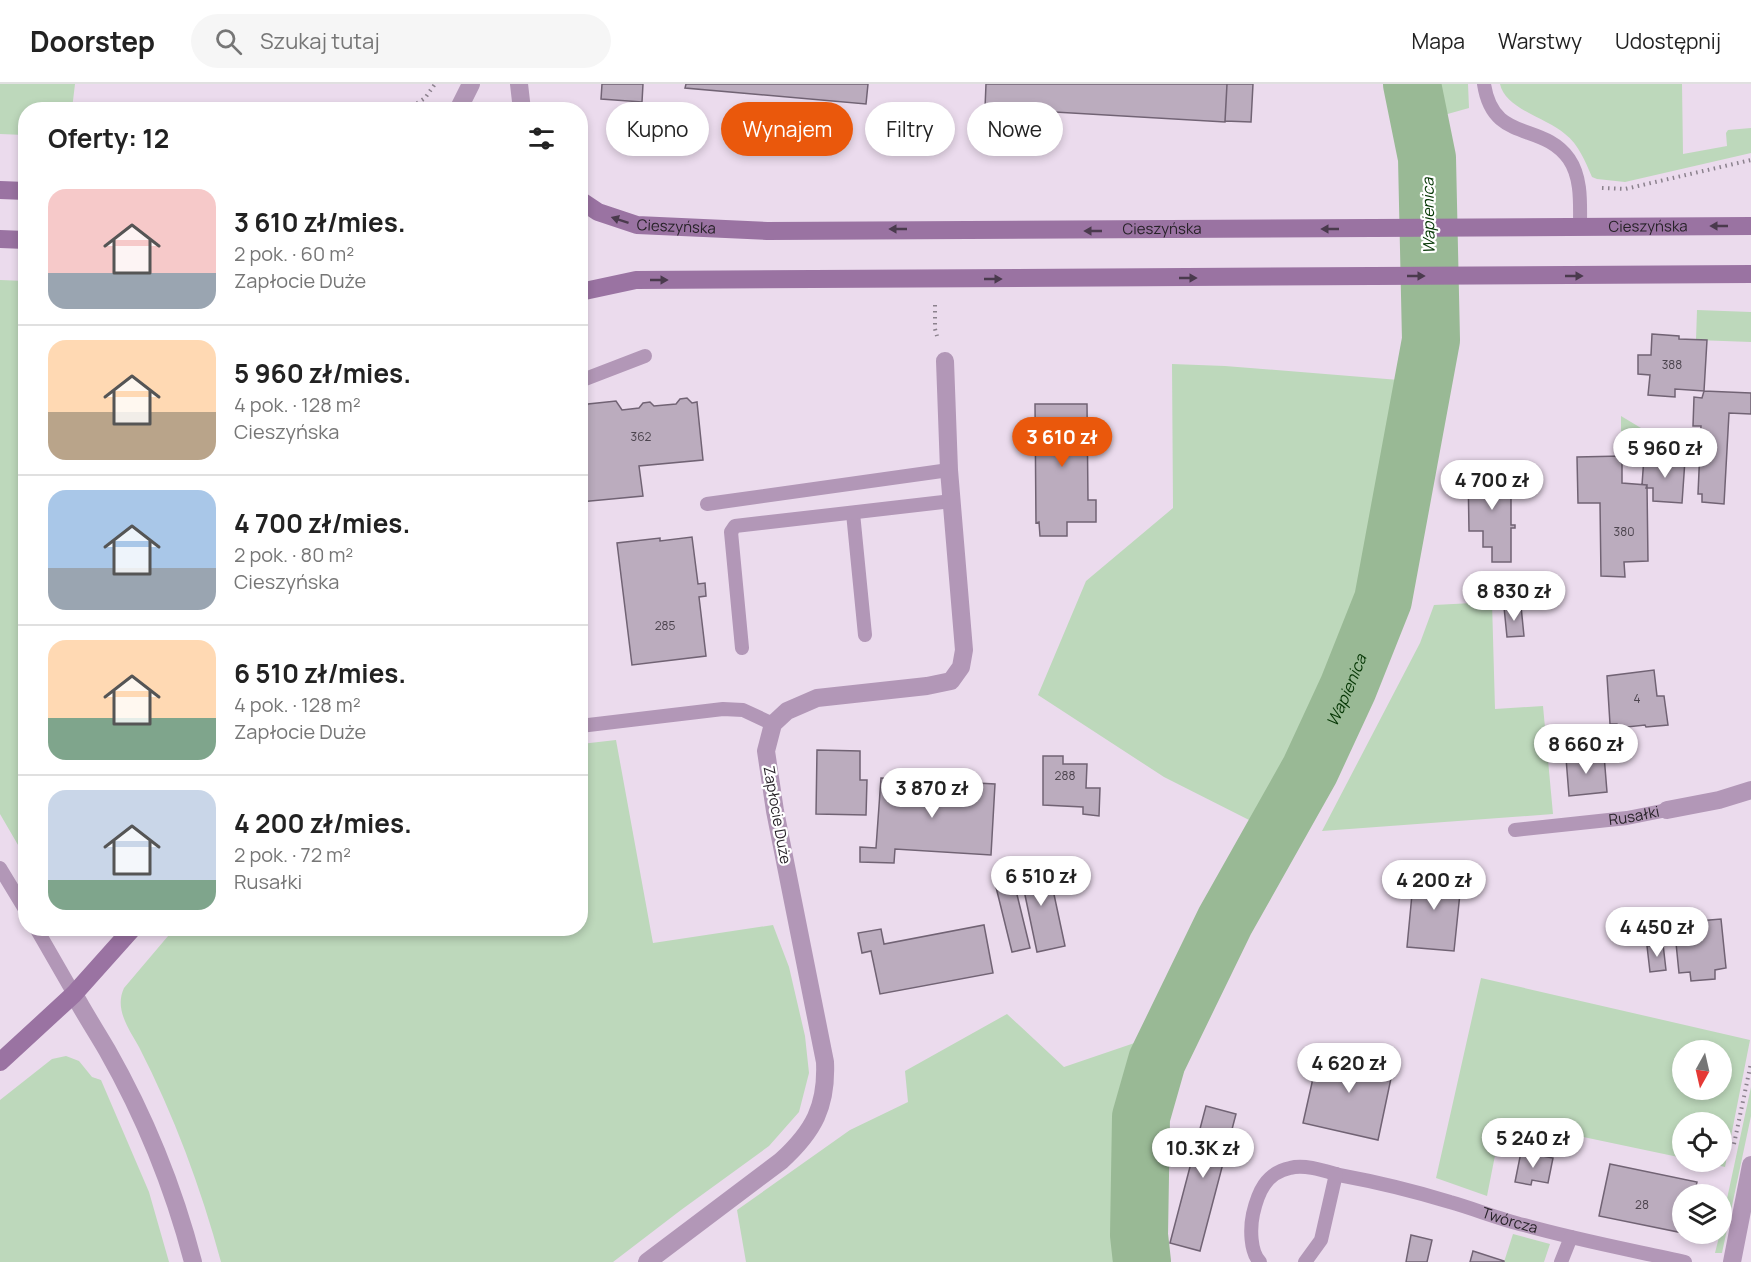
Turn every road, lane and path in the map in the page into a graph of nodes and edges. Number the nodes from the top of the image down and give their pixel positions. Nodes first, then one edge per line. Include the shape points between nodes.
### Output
1 (435, 84) edge
2 (471, 84) edge
3 (519, 84) edge
4 (1484, 84) edge
5 (418, 102) edge
6 (462, 102) edge
7 (521, 102) edge
8 (1751, 160) edge
9 (1578, 181) junction
10 (0, 190) edge
11 (18, 191) edge
12 (588, 205) edge
13 (1581, 226) junction
14 (1751, 226) edge
15 (0, 239) edge
16 (18, 240) edge
17 (1751, 274) edge
18 (588, 290) edge
19 (935, 305) dead end
20 (935, 329) dead end
21 (645, 356) dead end
22 (945, 361) dead end
23 (588, 378) edge
24 (949, 471) junction
25 (952, 501) junction
26 (707, 504) dead end
27 (853, 513) junction
28 (865, 635) dead end
29 (742, 648) dead end
30 (773, 724) junction
31 (588, 725) edge
32 (1751, 790) edge
33 (1667, 810) joint
34 (1515, 830) dead end
35 (0, 868) edge
36 (18, 898) edge
37 (41, 936) edge
38 (126, 936) edge
39 (74, 994) junction
40 (0, 1062) edge
41 (1751, 1063) edge
42 (1732, 1155) dead end
43 (1751, 1165) edge
44 (1336, 1174) junction
45 (1571, 1237) junction
46 (193, 1262) edge
47 (647, 1262) edge
48 (1260, 1262) edge
49 (1305, 1262) edge
50 (1561, 1262) edge
51 (1685, 1262) edge
52 (1732, 1262) edge

1 - 5 path
2 - 6 street
3 - 7 street
4 - 9 lane via 1495,115 1507,125 1555,146 1569,159
8 - 9 path via 1625,189 1600,188
9 - 13 lane
10 - 11 main road
13 -> 12 main road, Cieszyńska via 767,231 637,225
14 -> 13 main road, Cieszyńska
15 - 16 main road
18 -> 17 main road via 636,280
19 - 20 path
21 - 23 lane
22 - 24 street
24 - 25 street
24 - 26 lane
25 - 27 lane
25 - 30 street via 964,650 961,667 951,681 817,698 788,711
27 - 28 lane
27 - 29 lane via 735,526 730,532
30 - 31 lane via 743,710 723,709
30 - 47 street, Zapłocie Duże via 766,752 825,1062 824,1098 798,1146
32 - 33 street, Rusałki
33 - 34 lane, Rusałki
35 - 36 lane
37 - 39 lane
38 - 39 main road
39 - 40 main road
39 - 46 street via 146,1130
41 - 42 path
43 - 52 street
44 - 45 lane, Twórcza via 1398,1187
44 - 48 lane, Twórcza via 1293,1167 1278,1171 1265,1181 1252,1230 1253,1247
44 - 49 lane via 1321,1240
45 - 50 lane
45 - 51 lane, Twórcza

